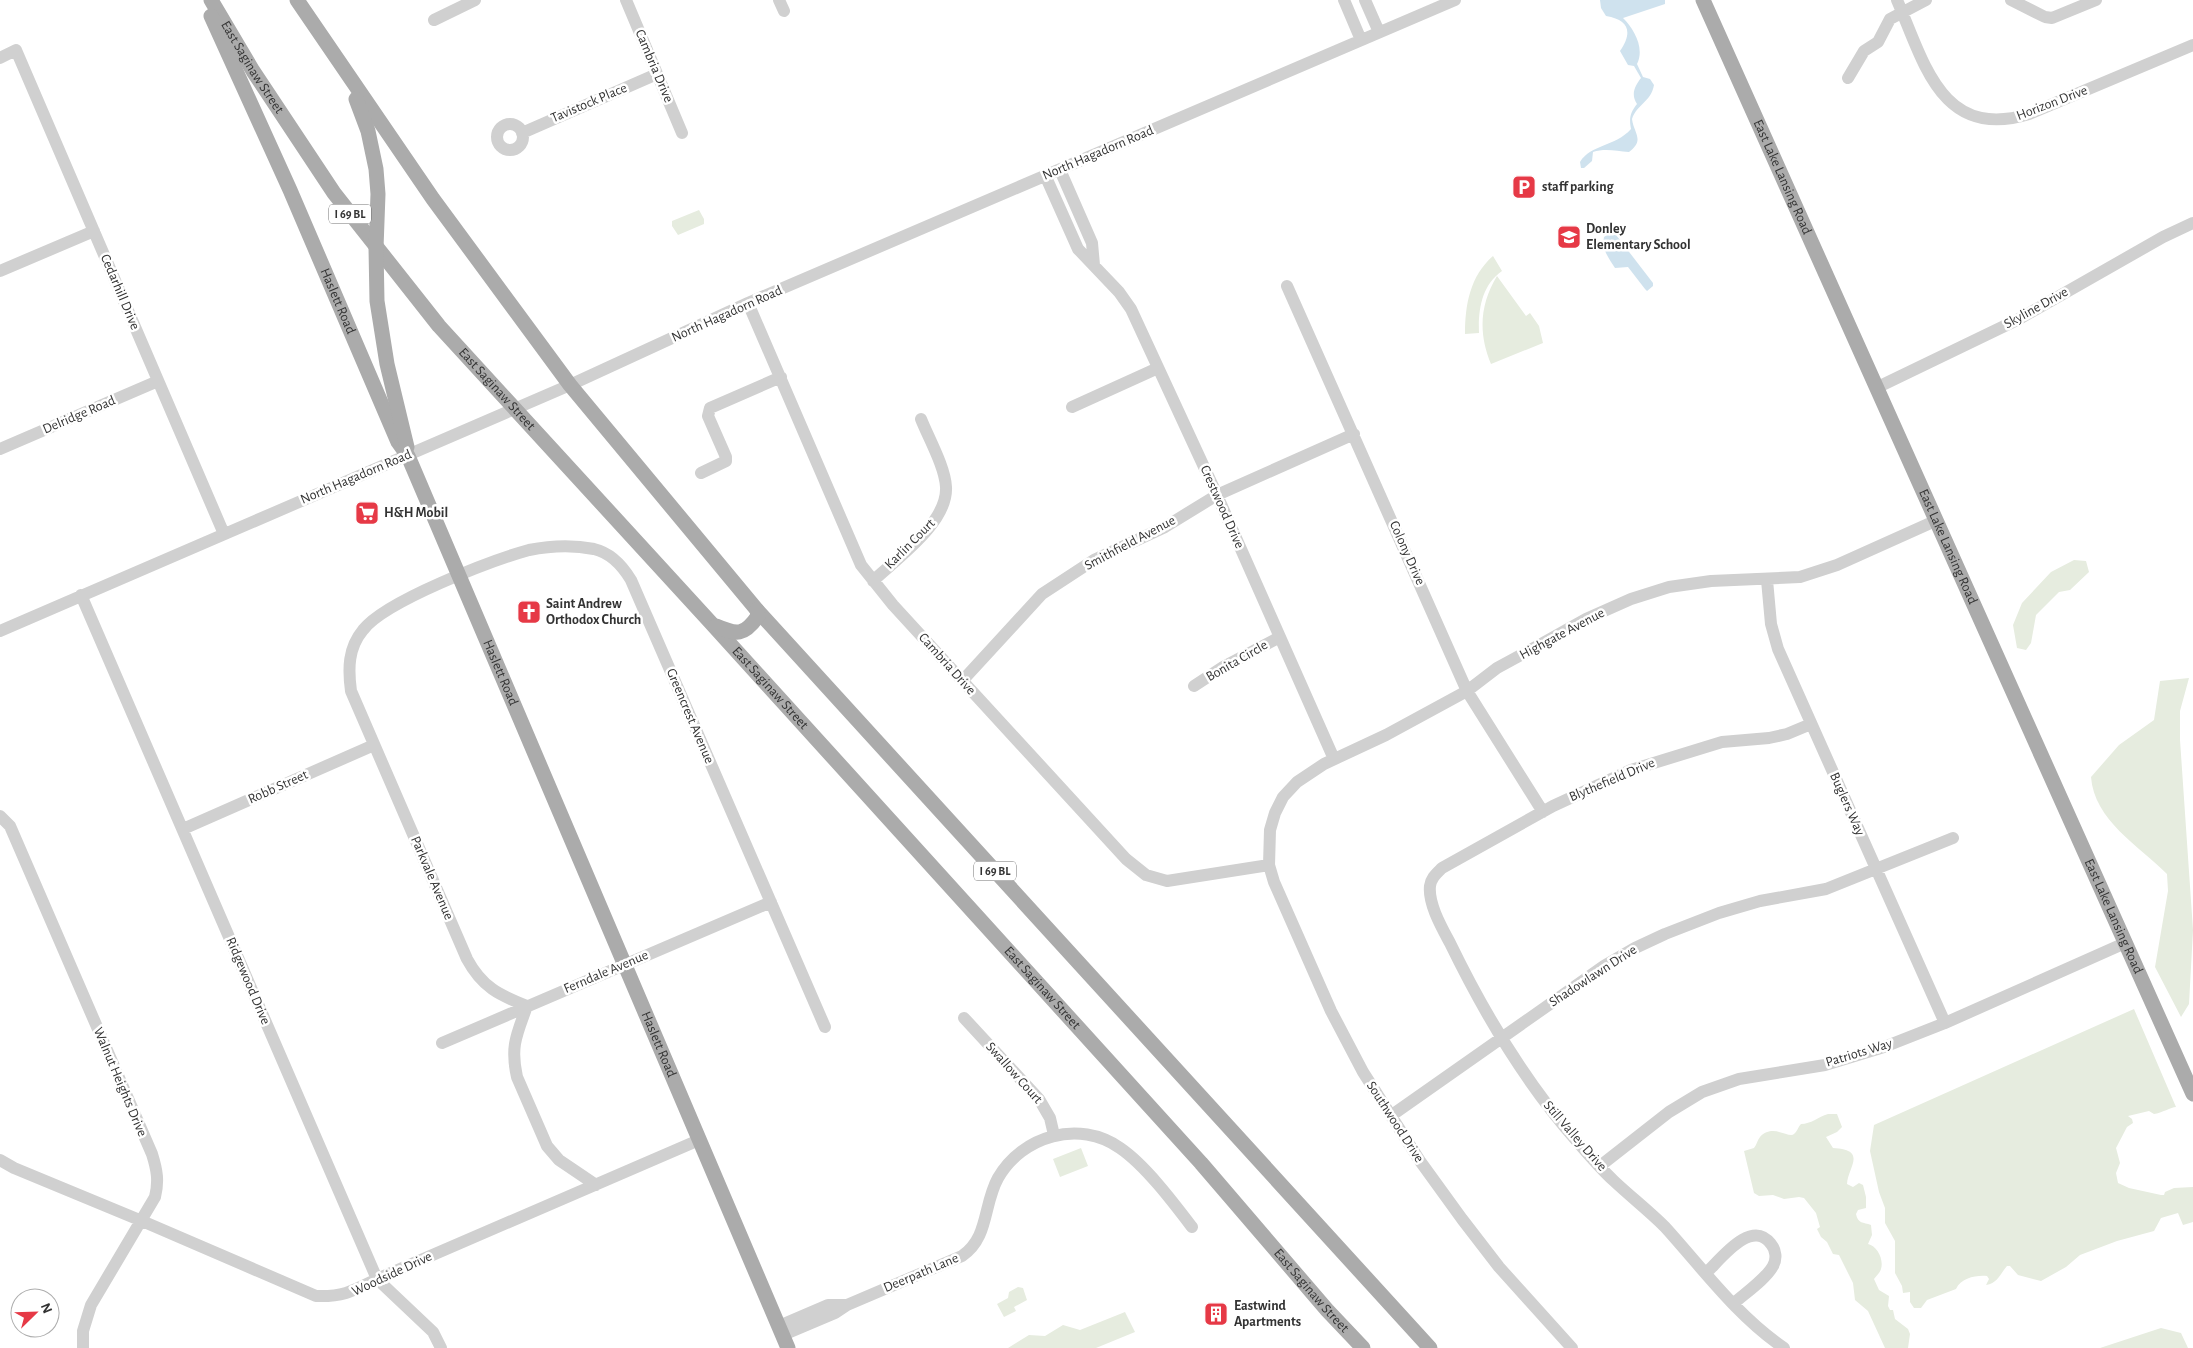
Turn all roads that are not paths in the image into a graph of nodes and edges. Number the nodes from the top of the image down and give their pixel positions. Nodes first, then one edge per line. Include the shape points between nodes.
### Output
1 (210, 0) edge
2 (297, 0) edge
3 (475, 0) edge
4 (626, 0) edge
5 (1344, 0) edge
6 (1364, 0) edge
7 (1455, 0) edge
8 (1702, 0) edge
9 (1926, 0) edge
10 (2011, 0) edge
11 (2096, 0) edge
12 (1900, 6) edge
13 (434, 20) dead end
14 (1379, 32) junction
15 (1361, 40) junction
16 (2193, 45) edge
17 (0, 58) edge
18 (340, 66) junction
19 (657, 74) junction
20 (1848, 78) dead end
21 (522, 132) dead end
22 (682, 133) dead end
23 (1060, 170) junction
24 (1046, 175) junction
25 (2193, 223) edge
26 (94, 231) junction
27 (376, 248) junction
28 (1094, 265) junction
29 (0, 272) edge
30 (1287, 286) dead end
31 (748, 303) junction
32 (1158, 368) junction
33 (780, 377) junction
34 (158, 381) junction
35 (570, 385) junction
36 (1876, 388) junction
37 (1072, 407) dead end
38 (515, 408) junction
39 (920, 420) dead end
40 (1354, 434) junction
41 (0, 449) edge
42 (408, 456) junction
43 (701, 472) dead end
44 (1218, 495) junction
45 (1935, 521) junction
46 (224, 534) junction
47 (458, 576) junction
48 (1767, 580) junction
49 (873, 582) junction
50 (82, 595) junction
51 (757, 610) junction
52 (712, 624) junction
53 (0, 630) edge
54 (1280, 637) junction
55 (963, 680) junction
56 (1194, 686) dead end
57 (1467, 691) junction
58 (1811, 724) junction
59 (374, 745) junction
60 (1334, 759) junction
61 (1543, 812) junction
62 (0, 816) edge
63 (183, 830) junction
64 (1953, 838) dead end
65 (1269, 865) junction
66 (1876, 870) junction
67 (1431, 880) joint
68 (771, 902) junction
69 (2125, 943) junction
70 (625, 965) junction
71 (527, 1006) junction
72 (964, 1018) dead end
73 (1945, 1023) junction
74 (825, 1027) dead end
75 (1501, 1038) junction
76 (442, 1043) dead end
77 (2193, 1094) edge
78 (1392, 1115) junction
79 (1054, 1135) junction
80 (699, 1140) junction
81 (0, 1160) edge
82 (1600, 1166) junction
83 (596, 1185) junction
84 (142, 1221) junction
85 (1192, 1227) dead end
86 (1706, 1273) junction
87 (377, 1279) junction
88 (1733, 1304) junction
89 (783, 1336) edge
90 (82, 1348) edge
91 (441, 1348) edge
92 (1363, 1348) edge
93 (1430, 1348) edge
94 (1572, 1348) edge
95 (1784, 1348) edge

1 - 27 main road, East Saginaw Street / I 69 BL via 292,132
1 - 42 main road, Haslett Road via 208,10 290,190 398,442
2 - 18 main road, I 69 BL
3 - 13 street
4 - 19 street, Cambria Drive
5 - 15 street
6 - 14 street
7 - 14 street, North Hagadorn Road
8 - 36 main road, East Lake Lansing Road
9 - 12 street
10 - 11 street via 2045,16 2059,16
12 - 16 street, Horizon Drive via 1938,90 1964,112 1990,120 2003,121 2029,114
12 - 20 street via 1878,42 1864,51
14 - 15 street, North Hagadorn Road
15 - 23 street, North Hagadorn Road
17 - 26 street, Cedarhill Drive via 16,50
18 - 27 main road via 357,100 373,148 378,194
18 - 35 main road, I 69 BL via 432,199
19 - 21 street, Tavistock Place
19 - 22 street, Cambria Drive
23 - 24 street, North Hagadorn Road
23 - 28 street via 1092,243
24 - 28 street, Crestwood Drive via 1078,249
24 - 31 street, North Hagadorn Road
25 - 36 street, Skyline Drive via 2162,237 2002,327
26 - 29 street
26 - 34 street, Cedarhill Drive
27 - 38 main road, East Saginaw Street / I 69 BL via 439,326
27 - 42 main road via 377,301 383,344 407,438
28 - 32 street, Crestwood Drive via 1131,309
30 - 40 street, Colony Drive
31 - 33 street, Cambria Drive
31 - 35 street, North Hagadorn Road
32 - 37 street
32 - 44 street, Crestwood Drive
33 - 43 street via 710,408 708,416 726,461
33 - 49 street, Cambria Drive via 861,565
34 - 41 street, Delridge Road
34 - 46 street, Cedarhill Drive
35 - 38 street, North Hagadorn Road
35 - 51 main road, I 69 BL
36 - 45 main road, East Lake Lansing Road
38 - 42 street, North Hagadorn Road
38 - 52 main road, East Saginaw Street / I 69 BL
39 - 49 street, Karlin Court via 944,478 946,498 930,527
40 - 44 street, Smithfield Avenue
40 - 57 street, Colony Drive
42 - 46 street, North Hagadorn Road
42 - 47 main road, Haslett Road
44 - 54 street, Crestwood Drive
44 - 55 street, Smithfield Avenue via 1165,527 1094,560 1042,594
45 - 48 street, Highgate Avenue via 1800,578
45 - 69 main road, East Lake Lansing Road
46 - 50 street, North Hagadorn Road
47 - 59 street, Parkvale Avenue via 372,618 353,645 348,668 351,691
47 - 68 street, Greencrest Avenue via 528,551 549,548 592,549 608,555 622,566 631,580
47 - 70 main road, Haslett Road
48 - 57 street, Highgate Avenue via 1709,581 1669,587 1631,599 1586,619 1497,668
48 - 58 street, Buglers Way via 1770,624
49 - 55 street, Cambria Drive
50 - 53 street, North Hagadorn Road
50 - 63 street, Ridgewood Drive
51 - 52 main road via 758,616 750,628 742,632 732,633
51 - 93 main road, I 69 BL
52 - 92 main road, East Saginaw Street / I 69 BL via 1201,1162
54 - 56 street, Bonita Circle via 1223,666
54 - 60 street, Crestwood Drive
55 - 65 street, Cambria Drive via 1126,859 1146,875 1167,881 1180,880
57 - 60 street, Highgate Avenue
57 - 61 street, Colony Drive
58 - 61 street, Blythefield Drive via 1787,734 1722,742 1661,759 1584,790
58 - 66 street, Buglers Way
59 - 63 street, Robb Street
59 - 71 street, Parkvale Avenue via 475,974 506,998
60 - 65 street, Highgate Avenue via 1297,782 1283,797 1270,830
61 - 67 street, Blythefield Drive via 1442,868
62 - 84 street, Walnut Heights Drive via 10,826 152,1154 158,1186
63 - 87 street, Ridgewood Drive
64 - 66 street, Shadowlawn Drive
65 - 78 street, Southwood Drive via 1331,1011 1363,1072
66 - 73 street, Buglers Way
66 - 75 street, Shadowlawn Drive via 1826,890 1734,908 1665,934 1604,966
67 - 75 street, Still Valley Drive via 1430,895 1443,931
68 - 70 street, Ferndale Avenue
68 - 74 street, Greencrest Avenue
69 - 73 street, Patriots Way
69 - 77 main road, East Lake Lansing Road
70 - 71 street, Ferndale Avenue
70 - 80 main road, Haslett Road
71 - 76 street, Ferndale Avenue
71 - 83 street via 513,1052 517,1076 547,1146 566,1166
72 - 79 street, Swallow Court via 1039,1099 1050,1118
73 - 82 street, Patriots Way via 1844,1060 1738,1079 1702,1092 1669,1112
75 - 78 street, Shadowlawn Drive
75 - 82 street, Still Valley Drive via 1543,1099
78 - 94 street, Southwood Drive via 1420,1161 1499,1267
79 - 85 street, Deerpath Lane via 1084,1135 1118,1146 1138,1164
79 - 89 street, Deerpath Lane via 1019,1153 998,1178 982,1231 971,1250 847,1305 828,1304
80 - 83 street, Woodside Drive
80 - 89 main road, Haslett Road
81 - 84 street, Woodside Drive
82 - 86 street, Still Valley Drive via 1663,1225
83 - 87 street, Woodside Drive
84 - 87 street, Woodside Drive via 316,1296 347,1294
84 - 90 street, Walnut Heights Drive via 91,1305 83,1331
86 - 88 street, Still Valley Drive
86 - 88 street via 1749,1236 1760,1236 1769,1242 1775,1255 1772,1267
87 - 91 street, Ridgewood Drive via 433,1332
88 - 95 street, Still Valley Drive via 1756,1328

